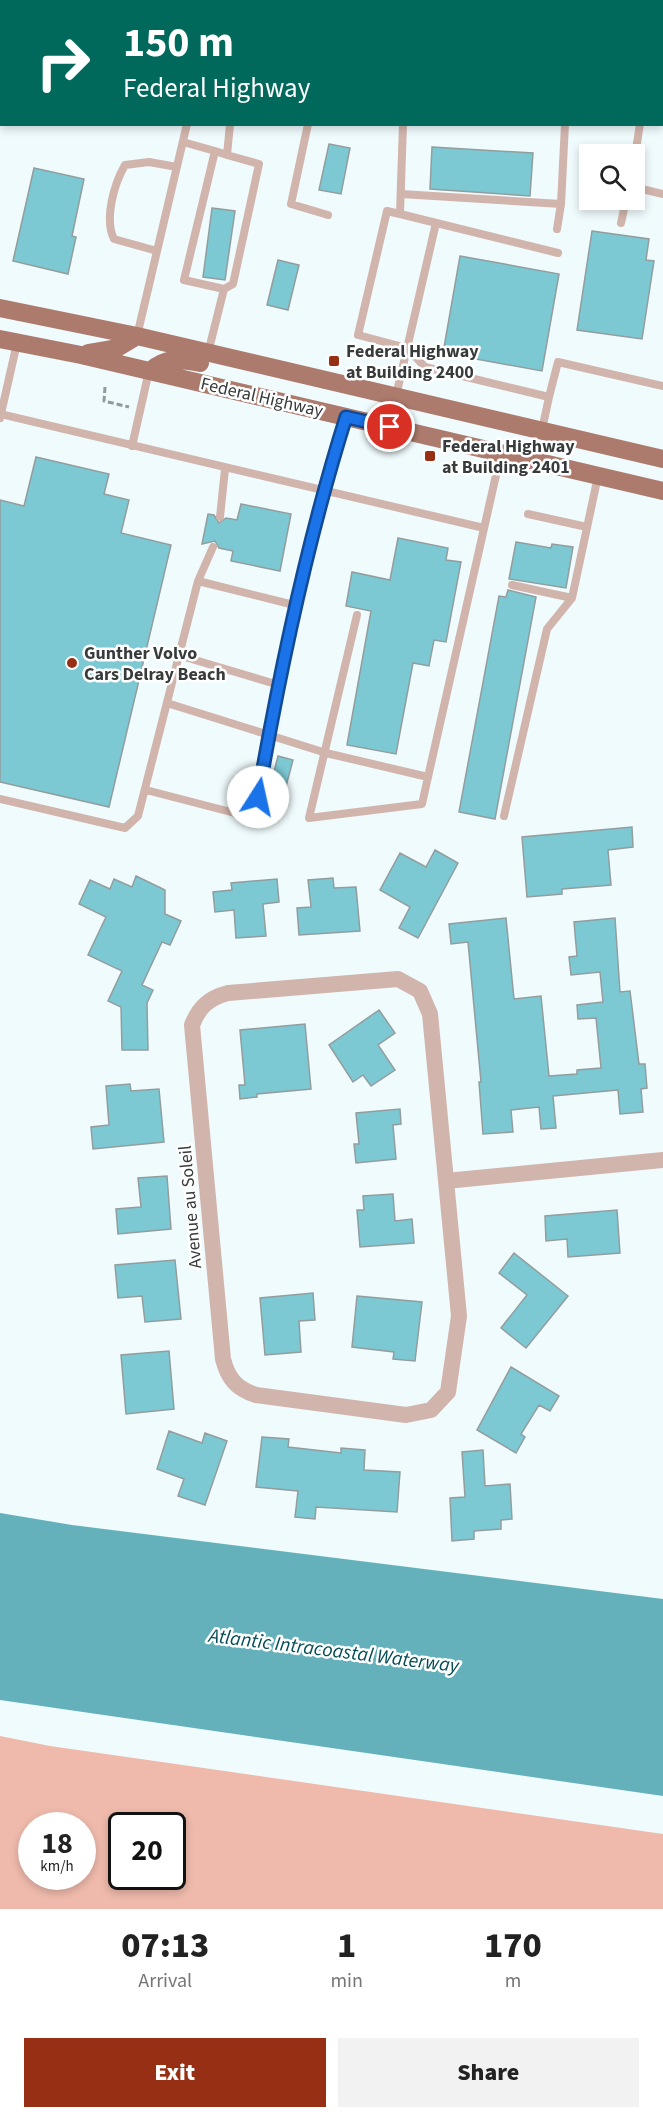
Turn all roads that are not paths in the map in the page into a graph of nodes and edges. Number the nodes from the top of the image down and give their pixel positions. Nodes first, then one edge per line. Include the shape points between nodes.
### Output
1 (187, 126) edge
2 (230, 126) edge
3 (308, 126) edge
4 (403, 126) edge
5 (565, 126) edge
6 (640, 126) edge
7 (183, 142) junction
8 (637, 144) edge
9 (214, 152) junction
10 (227, 154) junction
11 (177, 167) junction
12 (645, 190) edge
13 (401, 194) junction
14 (663, 194) edge
15 (561, 204) junction
16 (624, 210) edge
17 (400, 214) junction
18 (328, 215) dead end
19 (436, 223) junction
20 (621, 223) dead end
21 (557, 229) dead end
22 (157, 251) junction
23 (558, 253) dead end
24 (224, 289) junction
25 (0, 308) edge
26 (137, 336) junction
27 (9, 341) edge
28 (407, 348) junction
29 (208, 353) junction
30 (81, 355) junction
31 (278, 369) junction
32 (150, 371) junction
33 (663, 386) edge
34 (396, 396) junction
35 (549, 397) junction
36 (0, 416) edge
37 (346, 417) junction
38 (542, 430) junction
39 (132, 446) junction
40 (501, 453) junction
41 (663, 459) edge
42 (225, 469) junction
43 (598, 476) junction
44 (323, 490) junction
45 (663, 491) edge
46 (528, 514) dead end
47 (220, 517) dead end
48 (587, 527) junction
49 (484, 528) junction
50 (213, 547) dead end
51 (198, 581) junction
52 (513, 585) dead end
53 (572, 598) junction
54 (298, 606) junction
55 (357, 615) dead end
56 (178, 655) junction
57 (279, 685) junction
58 (167, 704) junction
59 (269, 735) junction
60 (326, 753) junction
61 (428, 777) junction
62 (146, 790) junction
63 (0, 798) edge
64 (504, 816) dead end
65 (663, 1160) edge
66 (446, 1181) junction

1 - 7 lane
2 - 10 lane
3 - 18 lane via 291,204
4 - 13 lane
5 - 15 lane
6 - 8 lane
7 - 9 lane
7 - 11 lane
9 - 10 lane
9 - 24 lane via 184,280
10 - 24 lane via 259,164 233,284
11 - 22 lane
11 - 22 lane via 149,162 125,165 108,220 114,239
12 - 14 lane
13 - 15 lane
13 - 17 lane
15 - 21 lane
16 - 20 lane
17 - 19 lane
17 - 28 lane via 387,212 358,335
19 - 23 lane
19 - 28 lane
22 - 26 lane
24 - 29 lane
25 - 26 main road, Federal Highway
26 - 29 main road, Federal Highway
26 - 30 main road via 117,348
27 - 30 main road, Federal Highway
27 - 36 lane
28 - 34 lane
28 - 35 lane via 425,367
29 - 31 main road, Federal Highway
30 - 32 main road, Federal Highway
31 - 32 main road via 248,373 177,358
31 - 34 main road, Federal Highway
32 - 37 main road, Federal Highway
32 - 39 lane
33 - 35 lane via 558,362
34 - 38 main road, Federal Highway
35 - 38 lane
36 - 39 lane
37 - 40 main road, Federal Highway
37 - 44 lane
38 - 41 main road, Federal Highway
39 - 42 lane
40 - 43 main road, Federal Highway
40 - 49 lane
42 - 44 lane
42 - 47 lane
43 - 45 main road, Federal Highway
43 - 48 lane
44 - 49 lane
44 - 54 lane
46 - 48 lane
48 - 53 lane
49 - 61 lane
50 - 51 lane
51 - 54 lane
51 - 56 lane
52 - 53 lane
53 - 64 lane via 547,629
54 - 57 lane
55 - 60 lane
56 - 57 lane
56 - 58 lane
57 - 59 lane
58 - 59 lane
58 - 62 lane
59 - 60 lane
59 - 62 lane via 254,818
60 - 61 lane
60 - 61 lane via 309,818 422,804
62 - 63 lane via 138,816 125,828
65 - 66 street
66 - 66 street, Avenue au Soleil via 459,1316 448,1392 440,1402 430,1410 406,1415 244,1391 226,1372 223,1359 192,1026 197,1013 215,997 228,993 398,979 410,983 420,991 430,1014

